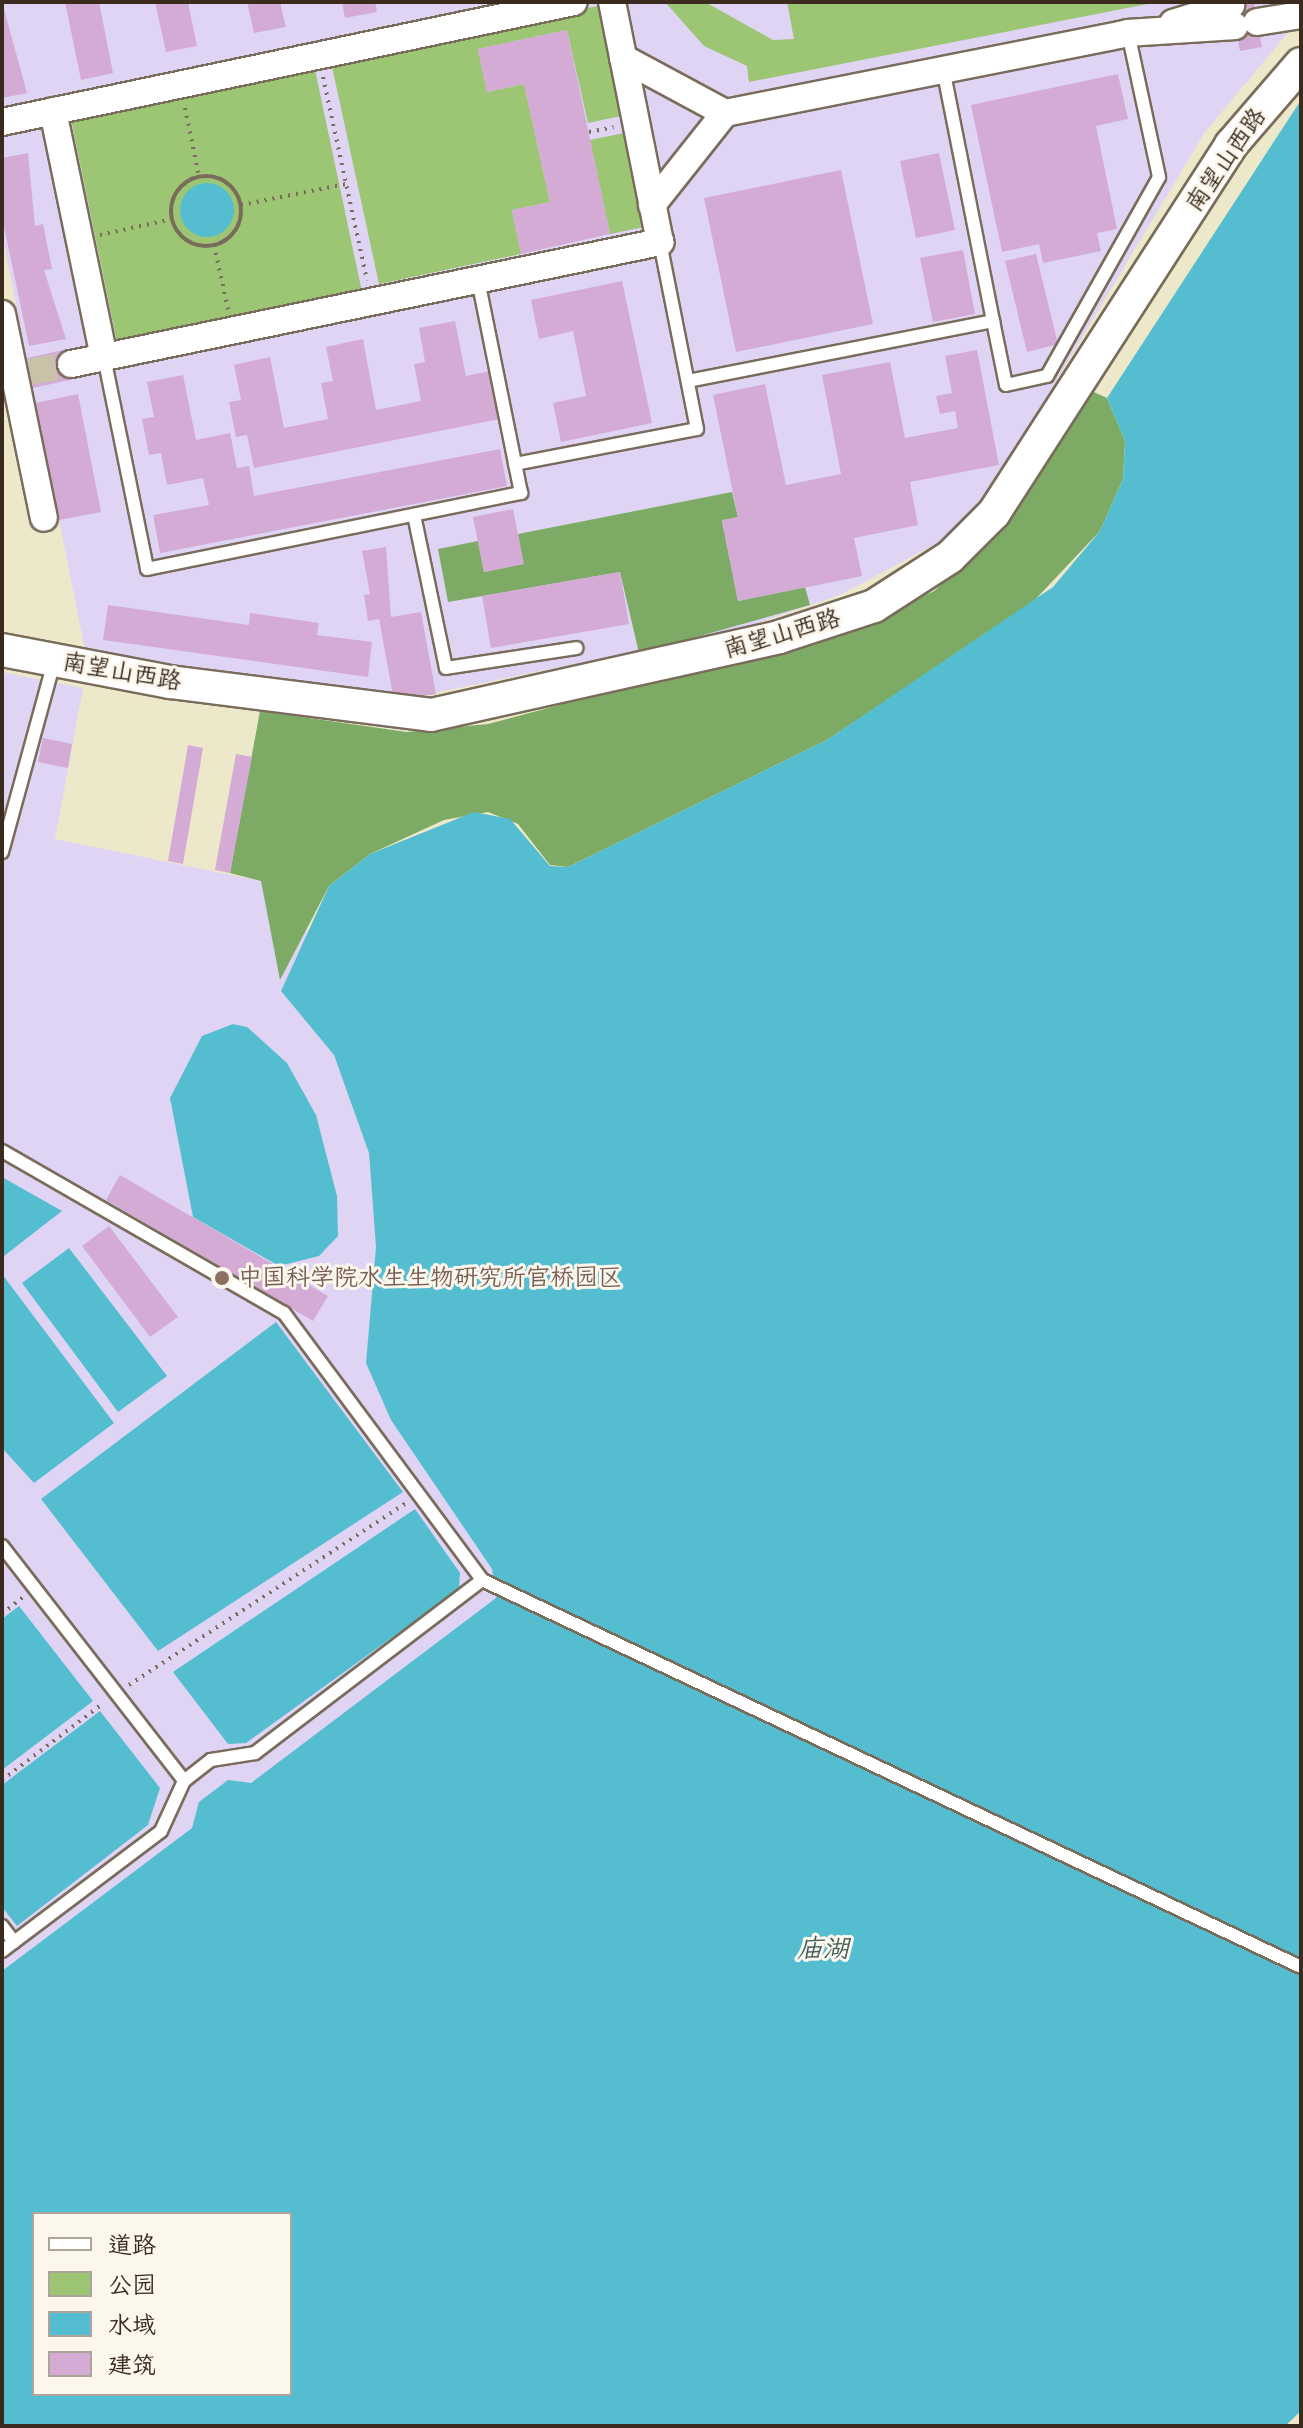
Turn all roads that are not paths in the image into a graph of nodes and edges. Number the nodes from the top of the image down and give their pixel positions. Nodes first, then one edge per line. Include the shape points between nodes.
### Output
1 (574, 2) edge
2 (612, 2) edge
3 (1301, 15) edge
4 (1137, 32) junction
5 (623, 58) junction
6 (1301, 64) edge
7 (943, 69) junction
8 (53, 111) junction
9 (725, 113) junction
10 (2, 122) edge
11 (652, 205) junction
12 (660, 242) junction
13 (478, 280) junction
14 (2, 314) edge
15 (993, 321) junction
16 (104, 357) junction
17 (71, 364) tunnel mouth
18 (688, 381) junction
19 (515, 464) junction
20 (414, 515) junction
21 (44, 518) dead end
22 (576, 648) dead end
23 (2, 650) edge
24 (55, 660) junction
25 (2, 852) edge
26 (2, 1151) edge
27 (2, 1546) edge
28 (482, 1580) junction
29 (184, 1781) junction
30 (2, 1926) edge
31 (14, 1942) junction
32 (2, 1951) edge
33 (1301, 1967) edge

1 - 8 street
2 - 5 street
3 - 4 street
4 - 7 street
4 - 15 lane via 1159,177 1047,376 1006,385
5 - 9 street
5 - 11 street
6 - 24 street, 南望山西路 via 1231,145 994,513 950,557 874,606 765,640 431,715 170,682
7 - 9 street
7 - 15 lane
8 - 10 street
8 - 16 street
9 - 11 street
11 - 12 street
12 - 13 street
12 - 18 lane
13 - 16 street
13 - 19 lane
14 - 21 street via 22,374
15 - 18 lane
16 - 17 street
16 - 20 lane via 147,569
18 - 19 lane via 697,429
19 - 20 lane via 521,493
20 - 22 lane via 446,668
23 - 24 street, 南望山西路
24 - 25 lane
26 - 28 lane via 284,1313
27 - 29 lane
28 - 29 lane via 255,1753 211,1760
28 - 33 lane
29 - 31 lane via 169,1824
30 - 31 lane
31 - 32 lane

